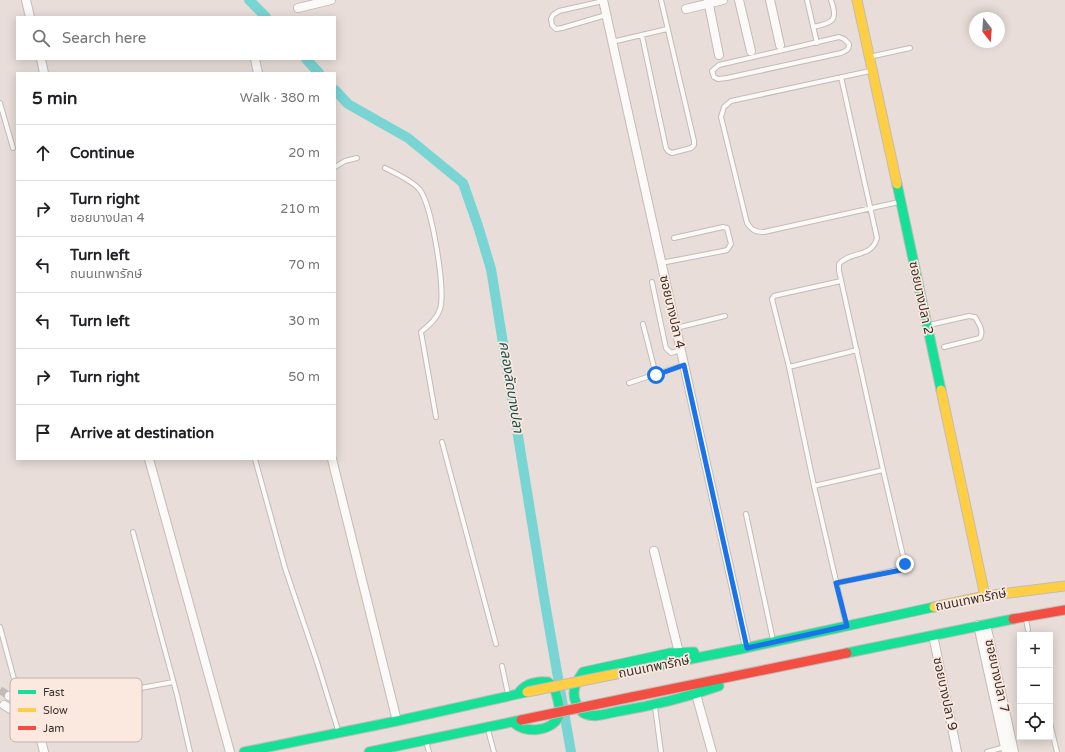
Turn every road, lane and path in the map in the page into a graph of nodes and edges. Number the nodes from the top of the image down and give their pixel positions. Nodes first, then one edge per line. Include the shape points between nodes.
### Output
1 (26, 0) edge
2 (331, 0) edge
3 (603, 0) edge
4 (661, 0) edge
5 (723, 0) edge
6 (739, 0) edge
7 (770, 0) edge
8 (807, 0) edge
9 (831, 0) edge
10 (857, 0) edge
11 (708, 2) edge
12 (298, 8) dead end
13 (686, 9) dead end
14 (30, 16) edge
15 (606, 16) junction
16 (814, 27) junction
17 (667, 29) junction
18 (642, 36) junction
19 (612, 42) junction
20 (817, 42) junction
21 (780, 45) dead end
22 (910, 48) dead end
23 (751, 51) dead end
24 (719, 55) dead end
25 (869, 57) junction
26 (41, 60) edge
27 (255, 60) edge
28 (872, 70) junction
29 (44, 72) edge
30 (258, 72) edge
31 (841, 77) junction
32 (0, 103) edge
33 (12, 148) dead end
34 (357, 158) dead end
35 (336, 166) edge
36 (385, 168) dead end
37 (900, 202) junction
38 (870, 209) junction
39 (674, 238) dead end
40 (662, 263) junction
41 (841, 281) junction
42 (652, 282) dead end
43 (725, 316) dead end
44 (643, 324) dead end
45 (926, 326) junction
46 (676, 328) junction
47 (944, 347) dead end
48 (681, 350) junction
49 (857, 350) junction
50 (684, 365) junction
51 (789, 366) junction
52 (656, 375) junction
53 (629, 383) dead end
54 (436, 417) dead end
55 (442, 442) dead end
56 (149, 460) edge
57 (255, 460) edge
58 (332, 460) edge
59 (883, 470) junction
60 (814, 486) junction
61 (746, 514) dead end
62 (133, 532) dead end
63 (654, 552) dead end
64 (836, 583) junction
65 (1065, 586) edge
66 (985, 596) junction
67 (1065, 610) edge
68 (1025, 617) junction
69 (982, 625) junction
70 (847, 626) junction
71 (0, 627) edge
72 (1028, 630) dead end
73 (933, 635) junction
74 (773, 642) junction
75 (496, 644) dead end
76 (744, 648) junction
77 (679, 653) junction
78 (502, 666) dead end
79 (756, 672) junction
80 (14, 678) edge
81 (173, 682) junction
82 (142, 688) edge
83 (522, 693) junction
84 (696, 694) junction
85 (508, 696) junction
86 (4, 705) tunnel mouth
87 (655, 705) junction
88 (10, 709) edge
89 (397, 721) junction
90 (517, 721) junction
91 (488, 727) junction
92 (338, 733) junction
93 (1053, 735) edge
94 (426, 741) junction
95 (42, 742) edge
96 (417, 742) junction
97 (1006, 750) edge
98 (44, 752) edge
99 (190, 752) edge
100 (230, 752) edge
101 (244, 752) edge
102 (369, 752) edge
103 (419, 752) edge
104 (429, 752) edge
105 (494, 752) edge
106 (661, 752) edge
107 (712, 752) edge
108 (957, 752) edge
109 (990, 752) edge
110 (1014, 752) edge
111 (1057, 752) edge

1 - 14 street
2 - 12 street
3 - 15 street, ซอยบางปลา 4
3 - 15 lane via 559,11 553,15 552,25 562,28
4 - 17 lane
5 - 11 street
6 - 23 street
7 - 21 street
8 - 16 lane
9 - 16 lane via 834,18 824,25
10 - 25 main road, ซอยบางปลา 2
11 - 13 street
11 - 24 street
15 - 19 street, ซอยบางปลา 4
16 - 20 lane
17 - 18 lane
17 - 18 lane via 694,141 691,148 672,153 666,148
18 - 19 lane
19 - 40 street, ซอยบางปลา 4
20 - 20 lane via 719,65 712,71 718,79 727,78 840,53 849,48 849,44 839,37
22 - 25 lane
25 - 28 main road, ซอยบางปลา 2
26 - 29 street
27 - 30 street
28 - 31 lane
28 - 37 main road, ซอยบางปลา 2
31 - 38 lane
31 - 38 lane via 731,101 724,107 721,117 743,210 751,229 764,232
32 - 33 lane
34 - 35 lane
36 - 54 lane via 419,189 427,205 436,246 441,287 440,310 421,332
37 - 38 lane
37 - 45 main road, ซอยบางปลา 2
38 - 41 lane via 877,238 875,245 868,251 842,260 839,264
39 - 40 lane via 723,227 727,228 731,244 727,250
40 - 46 street, ซอยบางปลา 4
41 - 49 lane
41 - 51 lane via 774,296 772,299
42 - 48 lane via 666,348 671,353
43 - 46 lane
44 - 52 lane
45 - 47 lane via 969,316 975,317 981,329 980,338
45 - 66 main road, ซอยบางปลา 2
46 - 48 street, ซอยบางปลา 4
48 - 50 street, ซอยบางปลา 4
49 - 51 lane
49 - 59 lane
50 - 52 lane
50 - 76 street, ซอยบางปลา 4
51 - 60 lane
52 - 53 lane
55 - 75 lane
56 - 100 street
57 - 92 lane via 285,568 318,662
58 - 89 street
59 - 60 lane
59 - 64 lane via 905,564 901,570
60 - 64 lane
61 - 74 lane
62 - 81 lane
63 - 77 street
64 - 70 lane
65 - 66 main road, ถนนเทพารักษ์
66 - 70 main road, ถนนเทพารักษ์
67 - 68 main road, ถนนเทพารักษ์
68 - 69 main road, ถนนเทพารักษ์
68 - 72 lane
69 - 73 main road, ถนนเทพารักษ์
69 - 97 street
69 - 110 street, ซอยบางปลา 7
70 - 74 main road, ถนนเทพารักษ์
71 - 80 lane
73 - 79 main road, ถนนเทพารักษ์
73 - 108 street, ซอยบางปลา 9
74 - 76 main road, ถนนเทพารักษ์
76 - 77 main road
76 - 83 main road, ถนนเทพารักษ์, bridge
77 - 87 main road via 583,672 575,683 574,697 580,711 586,715 594,716
78 - 85 lane
79 - 84 main road
79 - 90 main road, ถนนเทพารักษ์, bridge
81 - 82 lane
81 - 99 lane
83 - 85 main road, ถนนเทพารักษ์
83 - 90 main road via 522,687 525,685 548,682 554,688 560,712 550,726 526,730 519,728
84 - 87 main road
84 - 107 street
85 - 89 main road, ถนนเทพารักษ์
86 - 88 street
87 - 106 lane
89 - 92 main road, ถนนเทพารักษ์
90 - 91 main road, ถนนเทพารักษ์
91 - 94 main road, ถนนเทพารักษ์
91 - 105 lane
92 - 101 main road, ถนนเทพารักษ์
93 - 111 lane
94 - 96 main road, ถนนเทพารักษ์
94 - 104 lane
95 - 98 street
96 - 102 main road, ถนนเทพารักษ์
96 - 103 street
97 - 109 lane

